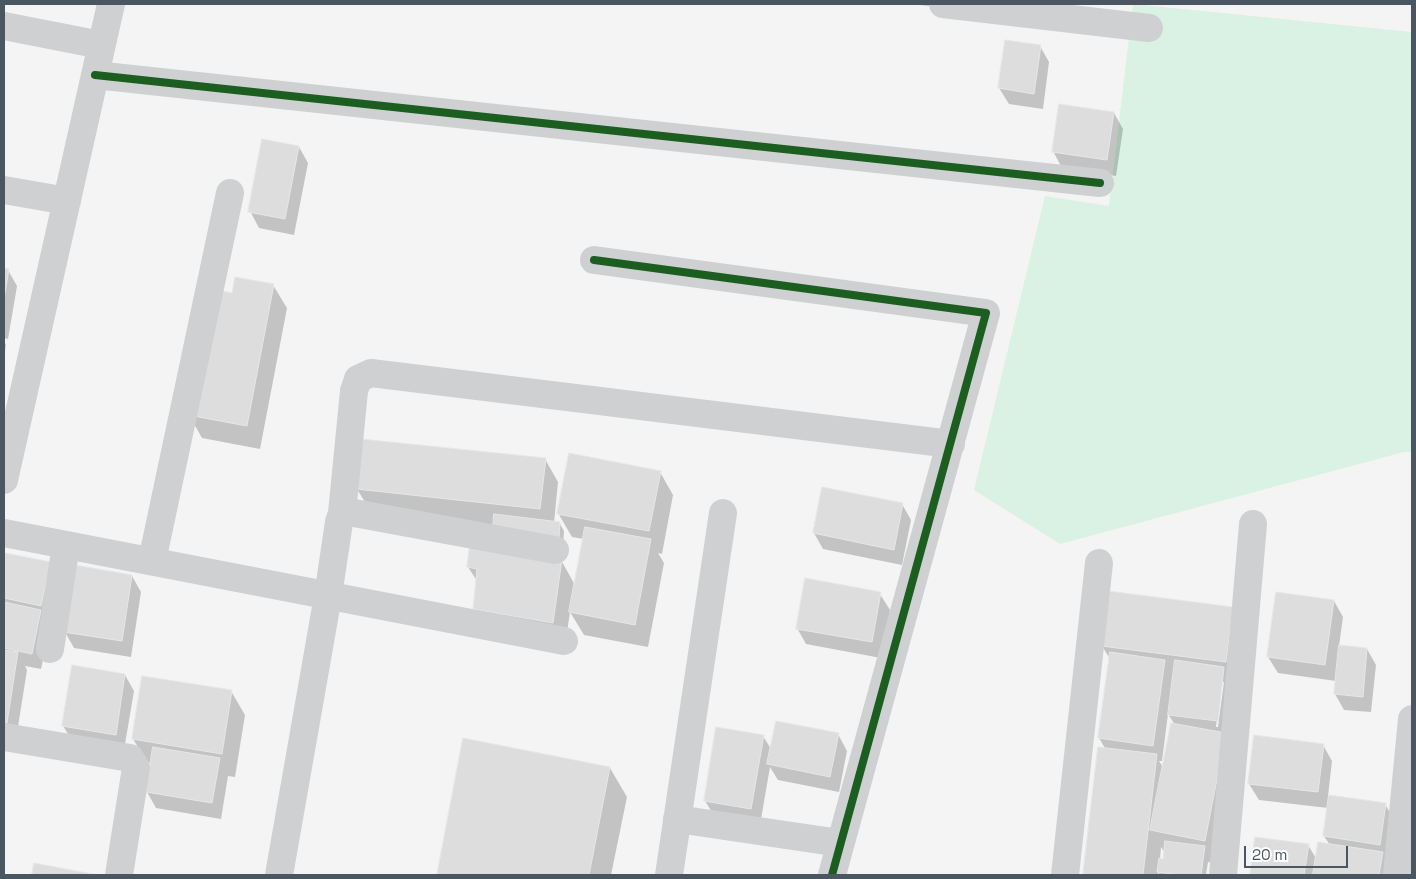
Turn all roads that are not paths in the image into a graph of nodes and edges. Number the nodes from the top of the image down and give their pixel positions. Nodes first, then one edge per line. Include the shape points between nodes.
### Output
1 (110, 4) edge
2 (943, 4) edge
3 (4, 26) edge
4 (1149, 28) dead end
5 (102, 45) junction
6 (95, 75) junction
7 (1100, 183) dead end
8 (4, 190) edge
9 (230, 193) dead end
10 (67, 201) junction
11 (594, 260) dead end
12 (951, 444) junction
13 (4, 480) edge
14 (342, 513) junction
15 (723, 513) dead end
16 (1253, 524) dead end
17 (4, 533) edge
18 (66, 545) junction
19 (555, 550) dead end
20 (152, 561) junction
21 (1099, 563) dead end
22 (328, 596) junction
23 (564, 641) dead end
24 (50, 649) dead end
25 (1412, 719) edge
26 (4, 737) edge
27 (677, 818) junction
28 (840, 843) junction
29 (119, 875) edge
30 (279, 875) edge
31 (669, 875) edge
32 (832, 875) edge
33 (1065, 875) edge
34 (1223, 875) edge
35 (1397, 875) edge

1 - 5 street
2 - 4 street
3 - 5 street
5 - 6 street
6 - 7 street
6 - 10 street
8 - 10 street
9 - 20 street
10 - 13 street
11 - 12 street via 986,313
12 - 14 street via 371,373 358,379 354,391
12 - 28 street
14 - 19 street
14 - 22 street
15 - 27 street
16 - 34 street
17 - 18 street
18 - 20 street
18 - 24 street
20 - 22 street
21 - 33 street
22 - 23 street
22 - 30 street
25 - 35 street
26 - 29 street via 130,758 136,768
27 - 28 street
27 - 31 street
28 - 32 street

